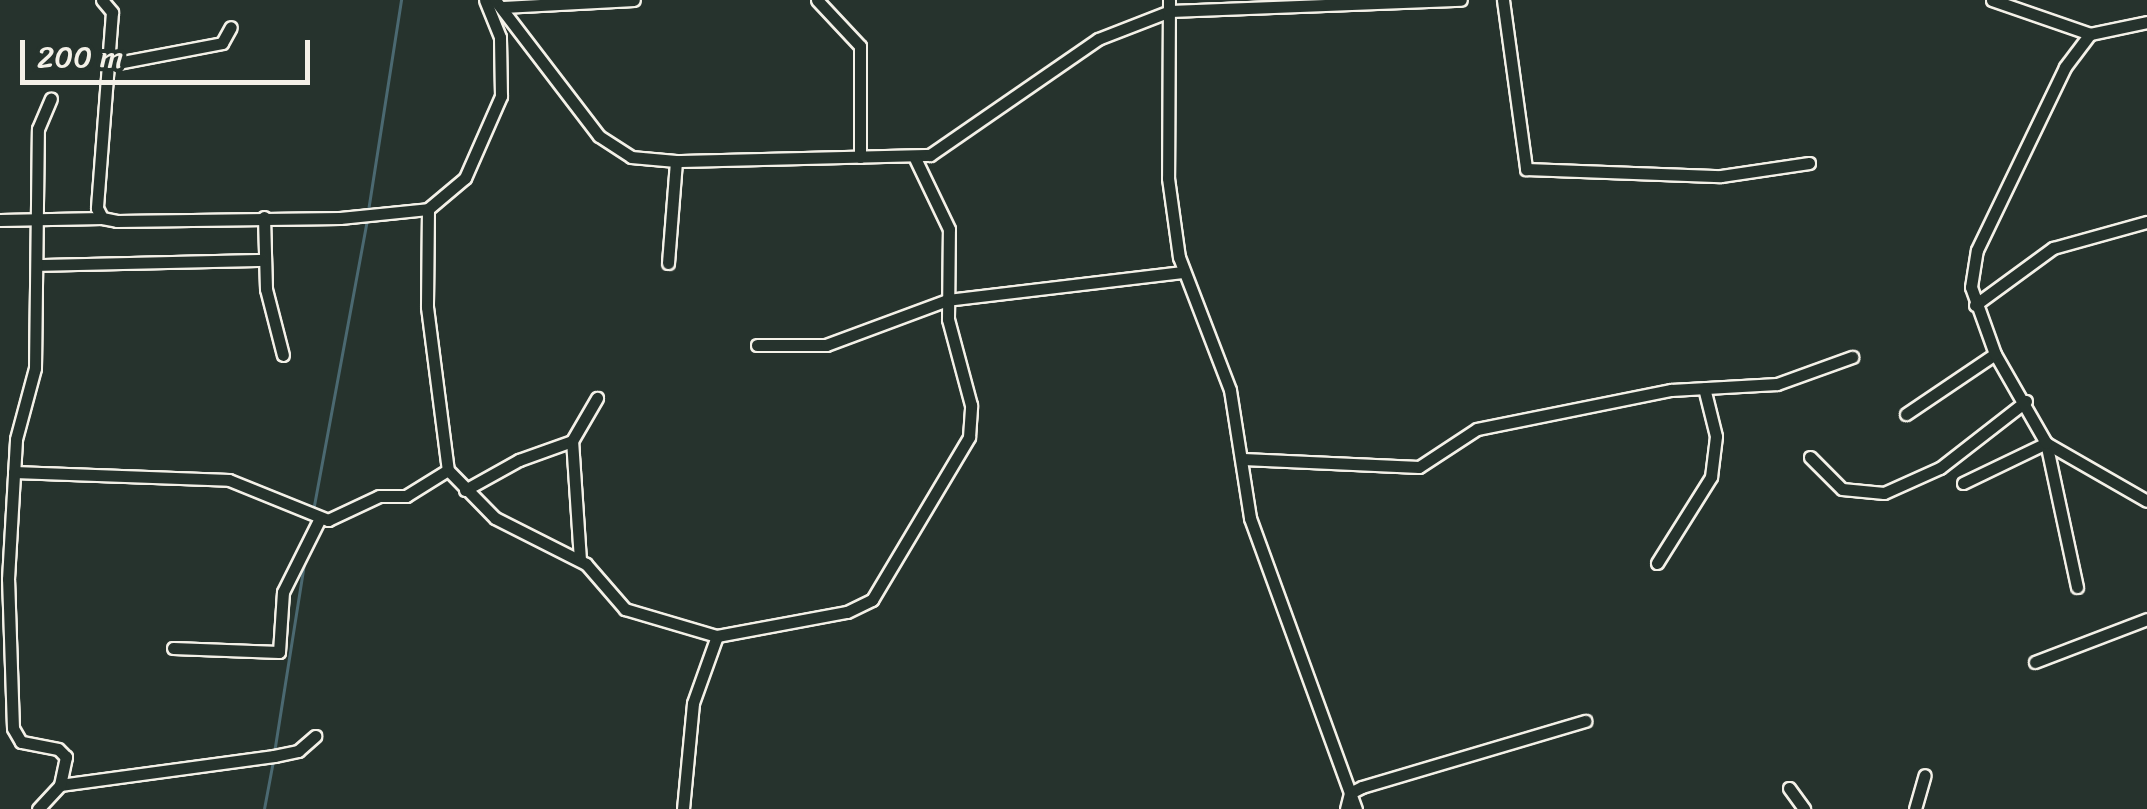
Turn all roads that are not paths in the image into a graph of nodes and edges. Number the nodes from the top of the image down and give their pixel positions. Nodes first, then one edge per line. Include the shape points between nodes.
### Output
1 (102, 0) edge
2 (485, 0) edge
3 (634, 0) edge
4 (816, 0) edge
5 (1460, 0) edge
6 (1503, 0) edge
7 (1992, 0) edge
8 (499, 4) edge
9 (1170, 6) edge
10 (2147, 22) edge
11 (231, 27) dead end
12 (2090, 34) junction
13 (107, 65) junction
14 (51, 99) dead end
15 (860, 157) junction
16 (915, 158) junction
17 (676, 161) junction
18 (1808, 164) dead end
19 (428, 209) junction
20 (264, 217) junction
21 (102, 218) junction
22 (37, 219) junction
23 (0, 220) edge
24 (2147, 222) edge
25 (263, 260) junction
26 (668, 263) dead end
27 (38, 265) junction
28 (1183, 272) junction
29 (947, 300) junction
30 (1975, 306) junction
31 (757, 345) dead end
32 (1995, 354) junction
33 (283, 356) dead end
34 (1852, 356) dead end
35 (1704, 388) junction
36 (598, 398) dead end
37 (2026, 400) junction
38 (1906, 414) dead end
39 (572, 441) junction
40 (2046, 443) junction
41 (1810, 457) dead end
42 (1243, 459) junction
43 (448, 470) junction
44 (14, 472) junction
45 (1963, 484) dead end
46 (465, 490) junction
47 (2147, 501) edge
48 (6, 517) edge
49 (318, 520) junction
50 (580, 560) junction
51 (1656, 563) dead end
52 (2077, 587) dead end
53 (2147, 619) edge
54 (717, 636) junction
55 (173, 648) dead end
56 (2035, 662) dead end
57 (1585, 720) dead end
58 (315, 736) dead end
59 (1925, 774) dead end
60 (60, 785) junction
61 (1789, 788) dead end
62 (1350, 793) junction
63 (38, 809) edge
64 (684, 809) edge
65 (1346, 809) edge
66 (1356, 809) edge
67 (1804, 809) edge
68 (1915, 809) edge

1 - 13 street via 112,12
2 - 19 street via 500,37 501,96 465,178
3 - 8 street
4 - 15 street via 860,46
5 - 9 street
6 - 18 street via 1526,169 1721,176
7 - 12 street
8 - 17 street via 599,136 631,157
9 - 16 street via 1098,39 1026,83 938,151
9 - 28 street via 1168,178
10 - 12 street
11 - 13 street via 222,43
12 - 30 street via 2065,66 2002,210 1977,250
13 - 21 street via 96,208
14 - 22 street via 38,129
15 - 16 street
15 - 17 street
16 - 29 street via 949,229 954,264
17 - 26 street
19 - 20 street
19 - 43 street via 427,308
20 - 21 street
20 - 25 street
21 - 22 street
22 - 23 street
22 - 27 street
24 - 30 street via 2053,248
25 - 27 street
25 - 33 street
27 - 44 street via 34,368
28 - 29 street
28 - 42 street via 1230,390
29 - 31 street via 826,345
29 - 54 street via 972,424 878,592 847,612
30 - 32 street
32 - 37 street
32 - 38 street
34 - 35 street via 1776,384
35 - 42 street via 1477,429 1442,458 1419,467
35 - 51 street via 1716,436 1710,478 1701,502
36 - 39 street
37 - 40 street
37 - 41 street via 1940,468 1884,493 1842,489
39 - 46 street
39 - 50 street
40 - 45 street
40 - 47 street
40 - 52 street
42 - 62 street via 1250,518
43 - 46 street
43 - 49 street via 406,496 379,496 342,517
44 - 48 street
44 - 49 street via 229,480
46 - 50 street via 495,518
48 - 60 street via 12,728 21,742 64,754
49 - 55 street via 283,592 279,652
50 - 54 street via 625,609
53 - 56 street
54 - 64 street via 693,703
57 - 62 street
58 - 60 street via 298,751 274,756
59 - 68 street
60 - 63 street
61 - 67 street
62 - 65 street
62 - 66 street

